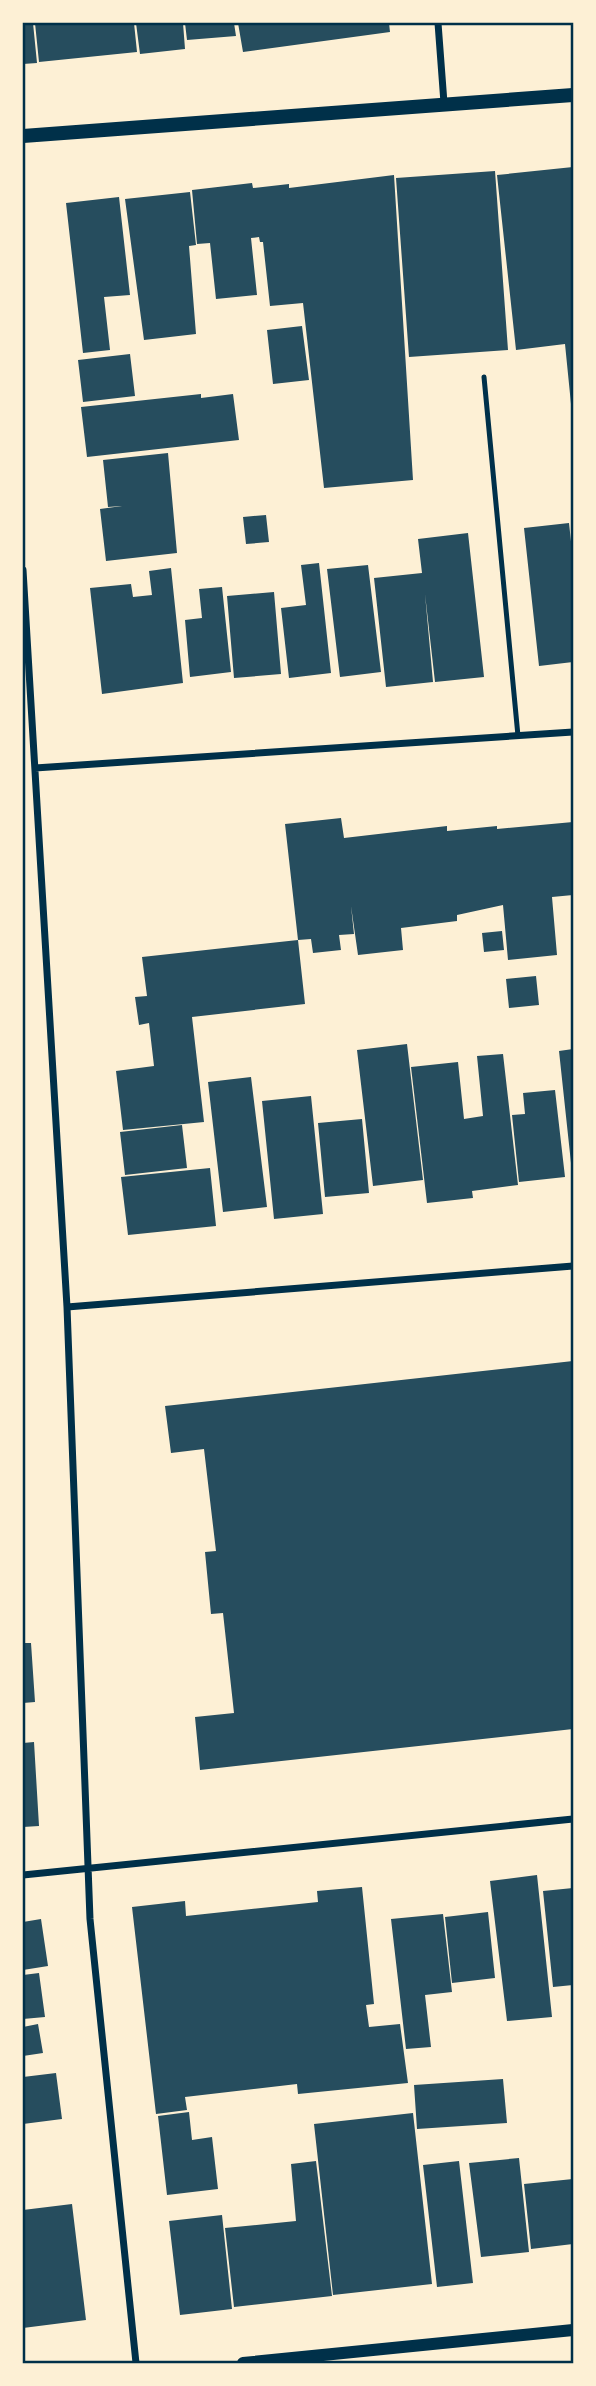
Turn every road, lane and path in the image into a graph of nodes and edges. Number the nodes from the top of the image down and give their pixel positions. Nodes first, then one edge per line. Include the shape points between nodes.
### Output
1 (438, 23) edge
2 (573, 95) edge
3 (444, 103) junction
4 (23, 136) edge
5 (484, 377) dead end
6 (23, 570) edge
7 (573, 732) edge
8 (518, 736) junction
9 (35, 768) junction
10 (573, 1266) edge
11 (67, 1307) junction
12 (573, 1819) edge
13 (88, 1867) junction
14 (23, 1875) edge
15 (573, 2330) edge
16 (136, 2363) edge
17 (243, 2363) edge

1 - 3 street
2 - 3 main road
3 - 4 main road
5 - 8 lane
6 - 9 street
7 - 8 street
8 - 9 street
9 - 11 street
10 - 11 street
11 - 13 street
12 - 13 street
13 - 14 street
13 - 16 street
15 - 17 street

